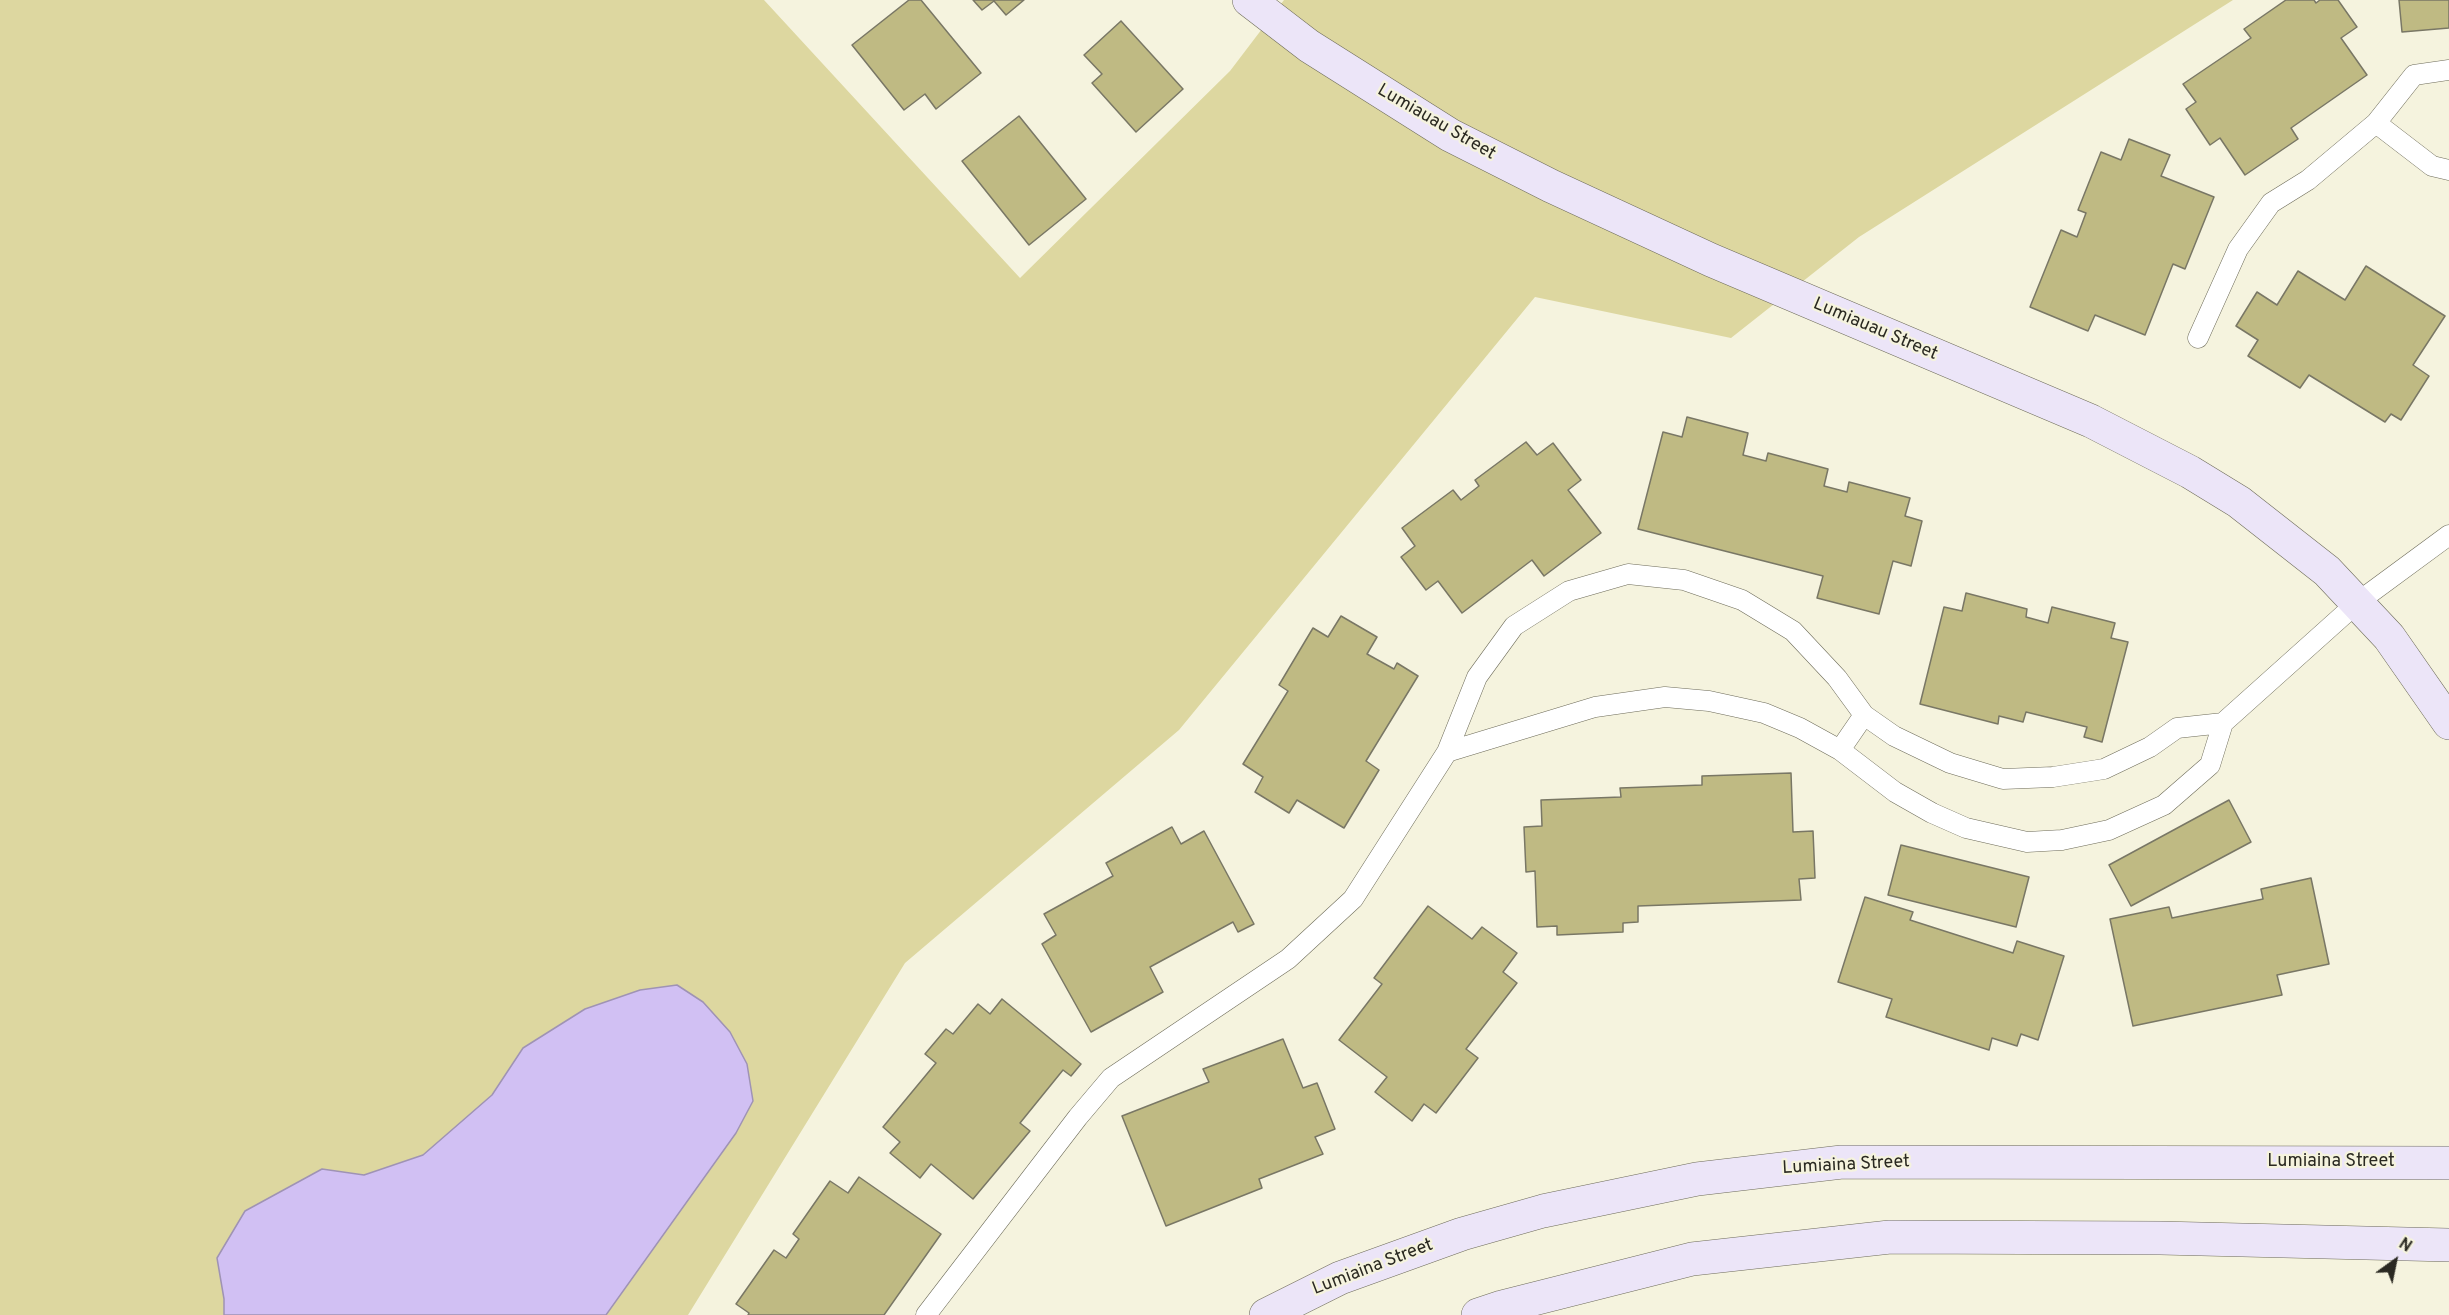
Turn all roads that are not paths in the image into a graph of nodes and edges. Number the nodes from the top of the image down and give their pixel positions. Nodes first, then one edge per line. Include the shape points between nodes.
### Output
1 (1249, 0) edge
2 (2449, 70) edge
3 (2376, 123) junction
4 (2449, 170) edge
5 (2198, 338) dead end
6 (2449, 535) edge
7 (2358, 602) junction
8 (1864, 715) junction
9 (2223, 723) junction
10 (2449, 723) edge
11 (1840, 750) junction
12 (1447, 752) junction
13 (2449, 1163) edge
14 (2449, 1245) edge
15 (926, 1315) edge
16 (1266, 1315) edge
17 (1478, 1315) edge

1 - 7 main road, Lumiauau Street via 1309,46 1450,135 1551,186 1711,260 2091,421 2190,472 2239,502 2327,572
2 - 3 lane via 2414,75
3 - 4 lane via 2432,166
3 - 5 lane via 2308,180 2271,203 2238,249
6 - 7 lane
7 - 9 lane
7 - 10 main road, Lumiauau Street via 2389,637
8 - 9 lane via 1894,736 1950,763 2003,779 2104,769 2150,747 2177,728
8 - 11 lane
8 - 12 lane via 1837,678 1793,631 1742,600 1684,580 1629,574 1569,591 1514,626 1477,677
9 - 11 lane via 2210,765 2164,805 2109,830 2062,840 2027,842 1966,828 1895,792
11 - 12 lane via 1764,713 1665,697 1595,707
12 - 15 lane via 1353,899 1288,959 1111,1078
13 - 16 main road, Lumiaina Street via 1842,1162 1697,1179 1543,1211 1462,1234 1340,1278
14 - 17 main road via 1890,1237 1692,1259

